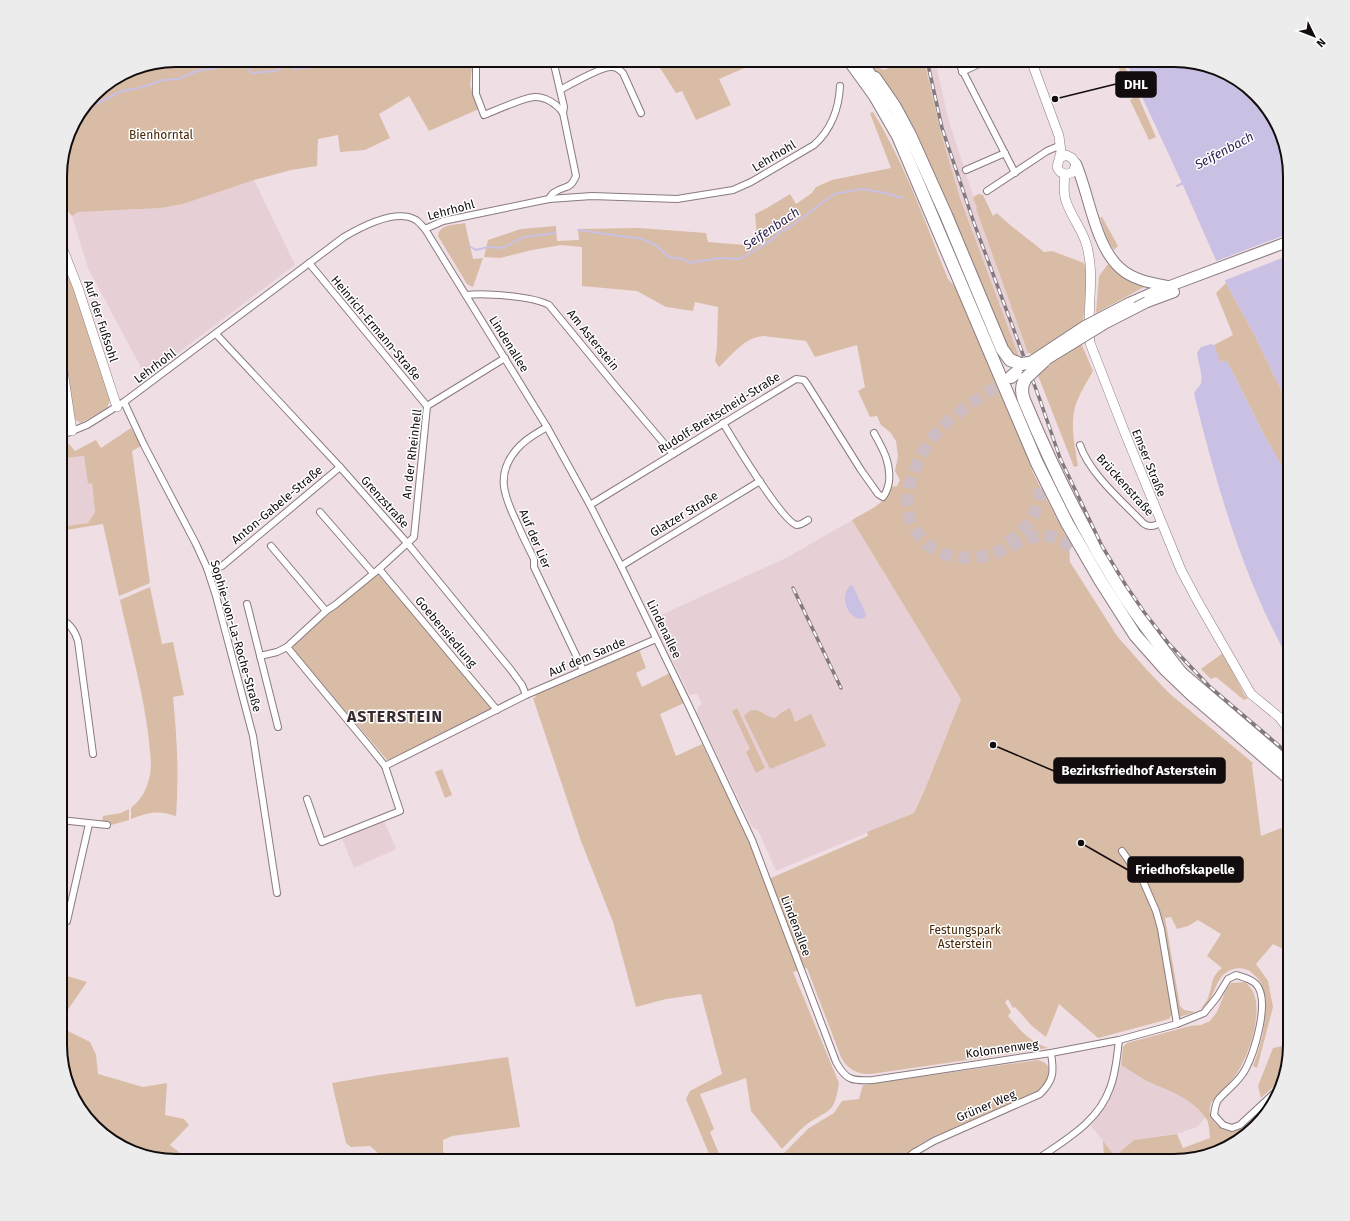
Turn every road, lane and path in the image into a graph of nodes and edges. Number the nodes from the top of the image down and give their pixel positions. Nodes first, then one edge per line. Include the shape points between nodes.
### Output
1 (476, 67) edge
2 (555, 67) edge
3 (608, 67) edge
4 (615, 67) edge
5 (854, 67) edge
6 (865, 67) edge
7 (866, 67) edge
8 (960, 67) edge
9 (972, 67) edge
10 (1034, 67) edge
11 (962, 72) junction
12 (840, 86) dead end
13 (560, 90) junction
14 (563, 113) junction
15 (641, 113) dead end
16 (1060, 146) junction
17 (1005, 153) junction
18 (1063, 157) junction
19 (1076, 164) junction
20 (966, 170) dead end
21 (1015, 173) junction
22 (1065, 174) junction
23 (987, 191) dead end
24 (549, 200) junction
25 (425, 229) junction
26 (1283, 244) edge
27 (1283, 249) edge
28 (67, 260) edge
29 (309, 263) junction
30 (1193, 281) junction
31 (1170, 286) junction
32 (466, 295) junction
33 (216, 334) junction
34 (505, 358) junction
35 (1044, 361) joint
36 (1024, 369) junction
37 (1012, 379) tunnel mouth
38 (67, 398) edge
39 (121, 404) junction
40 (427, 406) junction
41 (723, 423) junction
42 (547, 427) junction
43 (72, 431) junction
44 (67, 433) edge
45 (874, 433) dead end
46 (1080, 445) dead end
47 (673, 454) junction
48 (1037, 463) junction
49 (340, 467) junction
50 (760, 481) junction
51 (1040, 488) tunnel mouth
52 (590, 505) junction
53 (320, 512) dead end
54 (808, 520) dead end
55 (1161, 523) junction
56 (408, 544) junction
57 (271, 546) dead end
58 (1073, 549) tunnel mouth
59 (621, 566) junction
60 (207, 568) junction
61 (379, 569) junction
62 (373, 573) junction
63 (1100, 580) junction
64 (248, 604) dead end
65 (326, 611) junction
66 (67, 623) edge
67 (656, 639) junction
68 (287, 647) junction
69 (260, 656) junction
70 (584, 670) junction
71 (1181, 673) junction
72 (526, 695) junction
73 (497, 710) junction
74 (1283, 723) edge
75 (278, 727) dead end
76 (93, 754) dead end
77 (1283, 760) edge
78 (385, 766) junction
79 (1283, 773) edge
80 (307, 799) dead end
81 (67, 821) edge
82 (89, 824) junction
83 (107, 825) dead end
84 (1122, 851) dead end
85 (277, 894) dead end
86 (67, 921) dead end
87 (1177, 1024) junction
88 (1119, 1040) junction
89 (1051, 1053) junction
90 (836, 1062) joint
91 (1269, 1098) edge
92 (912, 1154) edge
93 (1045, 1154) edge

1 - 14 street via 476,94 484,115 533,97 542,97 558,106
2 - 13 street
3 - 13 street
4 - 15 street via 623,73
5 - 48 highway via 875,96 898,136
6 - 71 highway via 888,103 915,160 1055,486 1093,558 1126,610 1150,642
7 - 36 highway via 890,98 910,135 1002,350 1010,360
8 - 11 street
9 - 11 street
10 - 16 street, Emser Straße via 1059,136
11 - 17 street
12 - 24 street, Lehrhohl via 838,103 823,137 814,145 734,190 677,199 592,196
13 - 14 street
14 - 24 street via 576,176 567,188 554,192
16 - 18 street, Emser Straße
16 - 21 street via 1047,151
17 - 20 street
17 - 21 street
18 - 19 street, Emser Straße via 1072,158
18 - 22 street, Emser Straße via 1058,161 1057,167
19 - 22 street via 1073,172
19 - 31 main road via 1105,250 1113,261 1138,279
21 - 23 street
22 - 55 street, Emser Straße via 1065,200 1086,242 1090,261 1090,343
24 - 25 street, Lehrhohl via 443,221
25 - 29 street, Lehrhohl via 410,218 396,216 381,220 350,233
25 - 32 street, Lindenallee
26 - 30 main road
27 - 30 main road
28 - 39 street, Auf der Fußsohl
29 - 33 street, Lehrhohl
29 - 40 street, Heinrich-Ermann-Straße
30 - 31 main road
30 - 35 main road, bridge via 1106,323
31 - 36 main road, bridge via 1085,326
32 - 34 street, Lindenallee
32 - 47 street, Am Asterstein via 535,299 549,305
33 - 39 street, Lehrhohl
33 - 49 street, Grenzstraße
34 - 40 street, An der Rheinhell
34 - 42 street, Lindenallee
35 - 36 highway, bridge
36 - 37 highway
36 - 71 highway via 1024,400 1075,511 1148,632
38 - 43 street
39 - 43 street, Lehrhohl
39 - 60 street, Sophie-von-La-Roche-Straße
40 - 56 street, An der Rheinhell via 414,538
41 - 45 street, Rudolf-Breitscheid-Straße via 796,379 804,380 873,488 883,496 887,489 889,470 884,450
41 - 47 street, Rudolf-Breitscheid-Straße
41 - 50 street
42 - 52 street, Lindenallee
42 - 70 street, Auf der Lier via 523,443 514,453 507,464 504,488 507,502 534,559 534,567
43 - 44 street, Lehrhohl
46 - 55 street, Brückenstraße via 1094,470 1143,523 1151,527
47 - 52 street, Rudolf-Breitscheid-Straße
48 - 51 highway
48 - 63 highway via 1067,523
49 - 56 street, Grenzstraße
49 - 60 street, Anton-Gabele-Straße via 222,566
50 - 54 street via 795,525
50 - 59 street, Glatzer Straße
52 - 59 street, Lindenallee
53 - 62 street
55 - 74 street, Emser Straße via 1181,570 1251,694
56 - 61 street
56 - 72 street, Grenzstraße via 511,670
57 - 65 street
58 - 63 highway
59 - 67 street, Lindenallee
60 - 85 street, Sophie-von-La-Roche-Straße via 252,730
61 - 62 street
61 - 73 street, Goebensiedlung
62 - 65 street
63 - 79 highway via 1135,635 1162,666
64 - 69 street
65 - 68 street
66 - 76 street via 78,641
67 - 70 street, Auf dem Sande
67 - 90 street, Lindenallee via 752,840
68 - 69 street
68 - 78 street
69 - 75 street
70 - 72 street, Auf dem Sande
71 - 77 highway
72 - 73 street
73 - 78 street
78 - 80 street via 400,811 322,842
81 - 82 street
82 - 83 street
82 - 86 street
84 - 87 street via 1143,881 1156,911
87 - 88 street, Kolonnenweg
87 - 91 street, Kolonnenweg via 1204,1013 1228,979 1236,975 1256,985 1260,994 1262,1014 1258,1038 1245,1070 1218,1101 1214,1115 1222,1125 1232,1128 1240,1125
88 - 89 street, Kolonnenweg
88 - 93 street via 1110,1089 1096,1113 1080,1130
89 - 90 street, Kolonnenweg via 867,1080 848,1078
89 - 92 street, Grüner Weg via 1052,1076 1050,1083 1040,1094 934,1141

